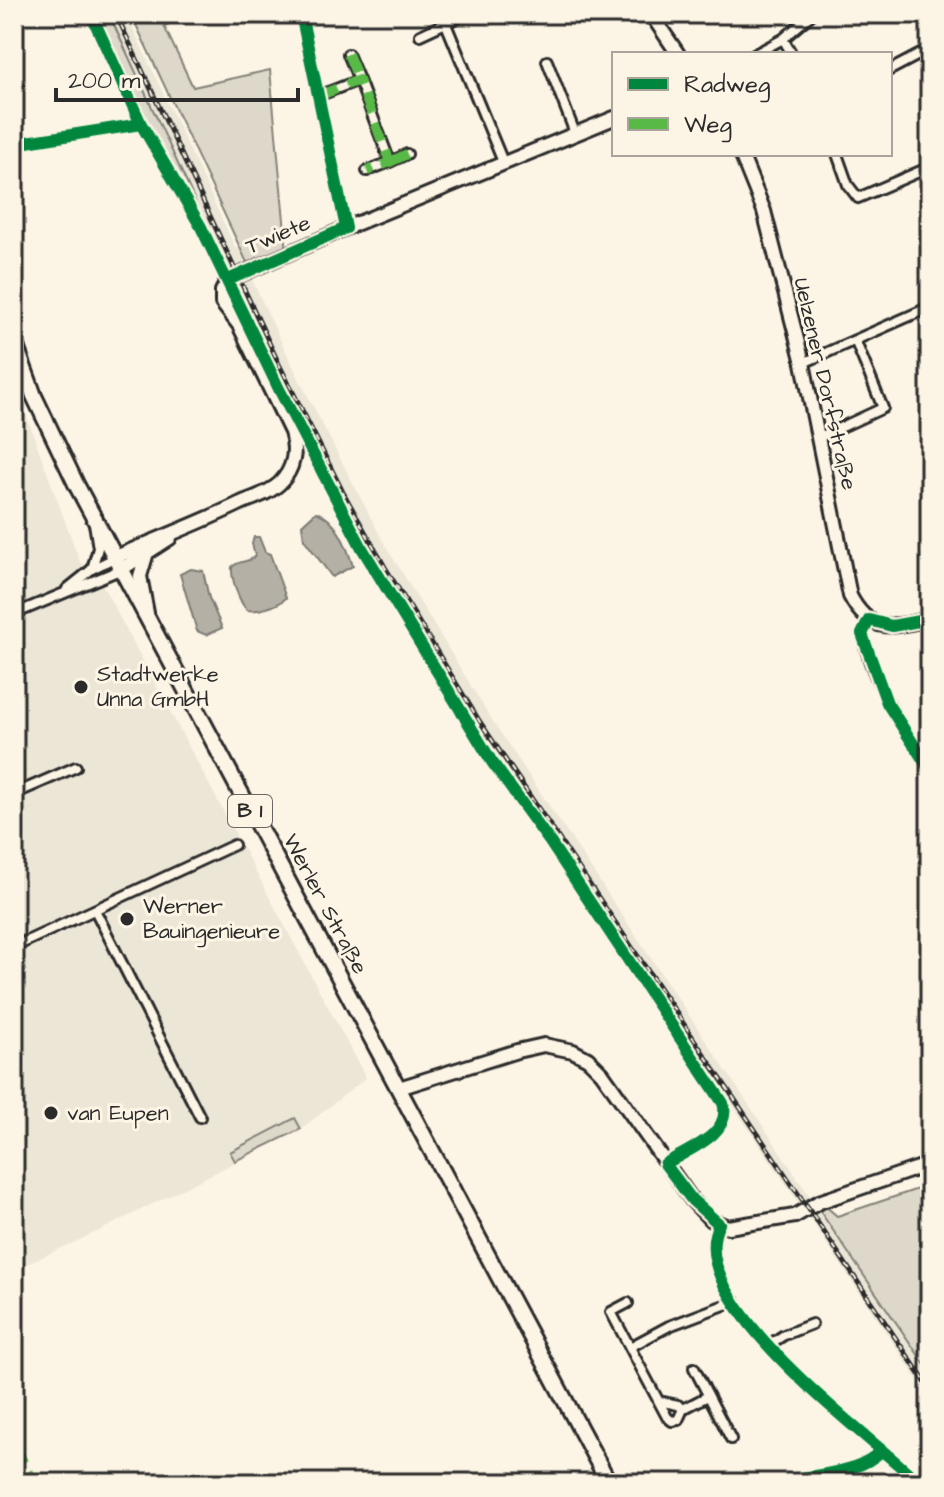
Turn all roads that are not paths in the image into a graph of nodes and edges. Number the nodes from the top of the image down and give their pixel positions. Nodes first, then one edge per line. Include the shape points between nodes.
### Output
1 (301, 14) edge
2 (465, 14) edge
3 (651, 14) edge
4 (812, 14) edge
5 (446, 24) junction
6 (420, 35) dead end
7 (783, 39) junction
8 (930, 49) edge
9 (677, 52) edge
10 (759, 52) edge
11 (791, 52) edge
12 (348, 54) dead end
13 (547, 61) dead end
14 (892, 69) edge
15 (359, 80) junction
16 (318, 96) junction
17 (612, 119) edge
18 (575, 133) junction
19 (407, 154) dead end
20 (742, 156) edge
21 (838, 156) edge
22 (390, 162) junction
23 (503, 162) junction
24 (930, 167) edge
25 (367, 171) dead end
26 (346, 228) junction
27 (930, 307) edge
28 (855, 340) junction
29 (14, 341) edge
30 (803, 363) junction
31 (820, 437) junction
32 (93, 516) junction
33 (178, 533) junction
34 (146, 556) junction
35 (119, 563) junction
36 (92, 569) junction
37 (64, 592) junction
38 (14, 614) edge
39 (148, 616) junction
40 (930, 619) edge
41 (869, 620) junction
42 (76, 767) dead end
43 (930, 770) edge
44 (14, 794) edge
45 (234, 845) dead end
46 (95, 910) junction
47 (14, 947) edge
48 (399, 1088) junction
49 (200, 1117) dead end
50 (930, 1164) edge
51 (719, 1224) junction
52 (735, 1301) junction
53 (628, 1303) dead end
54 (812, 1324) dead end
55 (767, 1346) junction
56 (630, 1347) junction
57 (694, 1368) dead end
58 (708, 1396) junction
59 (659, 1401) junction
60 (683, 1409) junction
61 (731, 1439) dead end
62 (882, 1450) junction
63 (801, 1480) edge
64 (609, 1483) edge
65 (779, 1483) edge
66 (919, 1483) edge

1 - 16 street
2 - 5 street
3 - 9 street
4 - 7 street
5 - 6 street
5 - 23 street
7 - 10 street
7 - 11 street
8 - 14 street
12 - 15 street
13 - 18 street
15 - 16 street
15 - 22 street
16 - 26 street
17 - 18 street, Twiete
18 - 23 street, Twiete
19 - 22 street
20 - 30 street, Uelzener Dorfstraße via 764,211
21 - 24 street via 858,198
22 - 25 street
23 - 26 street, Twiete
26 - 33 street, Twiete via 223,285 222,303 239,325 291,432 293,461 276,487
27 - 28 street
28 - 30 street
28 - 31 street via 883,408
29 - 32 main road, Werler Straße / B 1 via 43,417
30 - 31 street, Uelzener Dorfstraße
31 - 41 street, Uelzener Dorfstraße via 850,596
32 - 35 main road, Werler Straße / B 1
32 - 36 street via 98,548
33 - 34 street, Twiete
33 - 35 street, Twiete via 152,541
34 - 35 street, Twiete
34 - 39 street via 140,576
35 - 36 street
35 - 37 street
35 - 39 main road, Werler Straße / B 1
36 - 37 street
37 - 38 street
39 - 48 main road, Werler Straße / B 1
40 - 41 street via 892,626
41 - 43 street via 862,634 881,689
42 - 44 street
45 - 46 street
46 - 47 street
46 - 49 street
48 - 51 street via 544,1045 573,1051 602,1073 692,1200
48 - 64 main road, Werler Straße / B 1
50 - 51 street via 819,1202 795,1216 736,1227
51 - 52 street via 715,1254
52 - 55 street
52 - 56 street
53 - 56 street via 611,1312
54 - 55 street
55 - 62 street
56 - 59 street
57 - 58 street
58 - 60 street
58 - 61 street
59 - 60 street
59 - 60 street via 672,1421 681,1418
62 - 63 street via 851,1468
62 - 66 street
63 - 65 street

